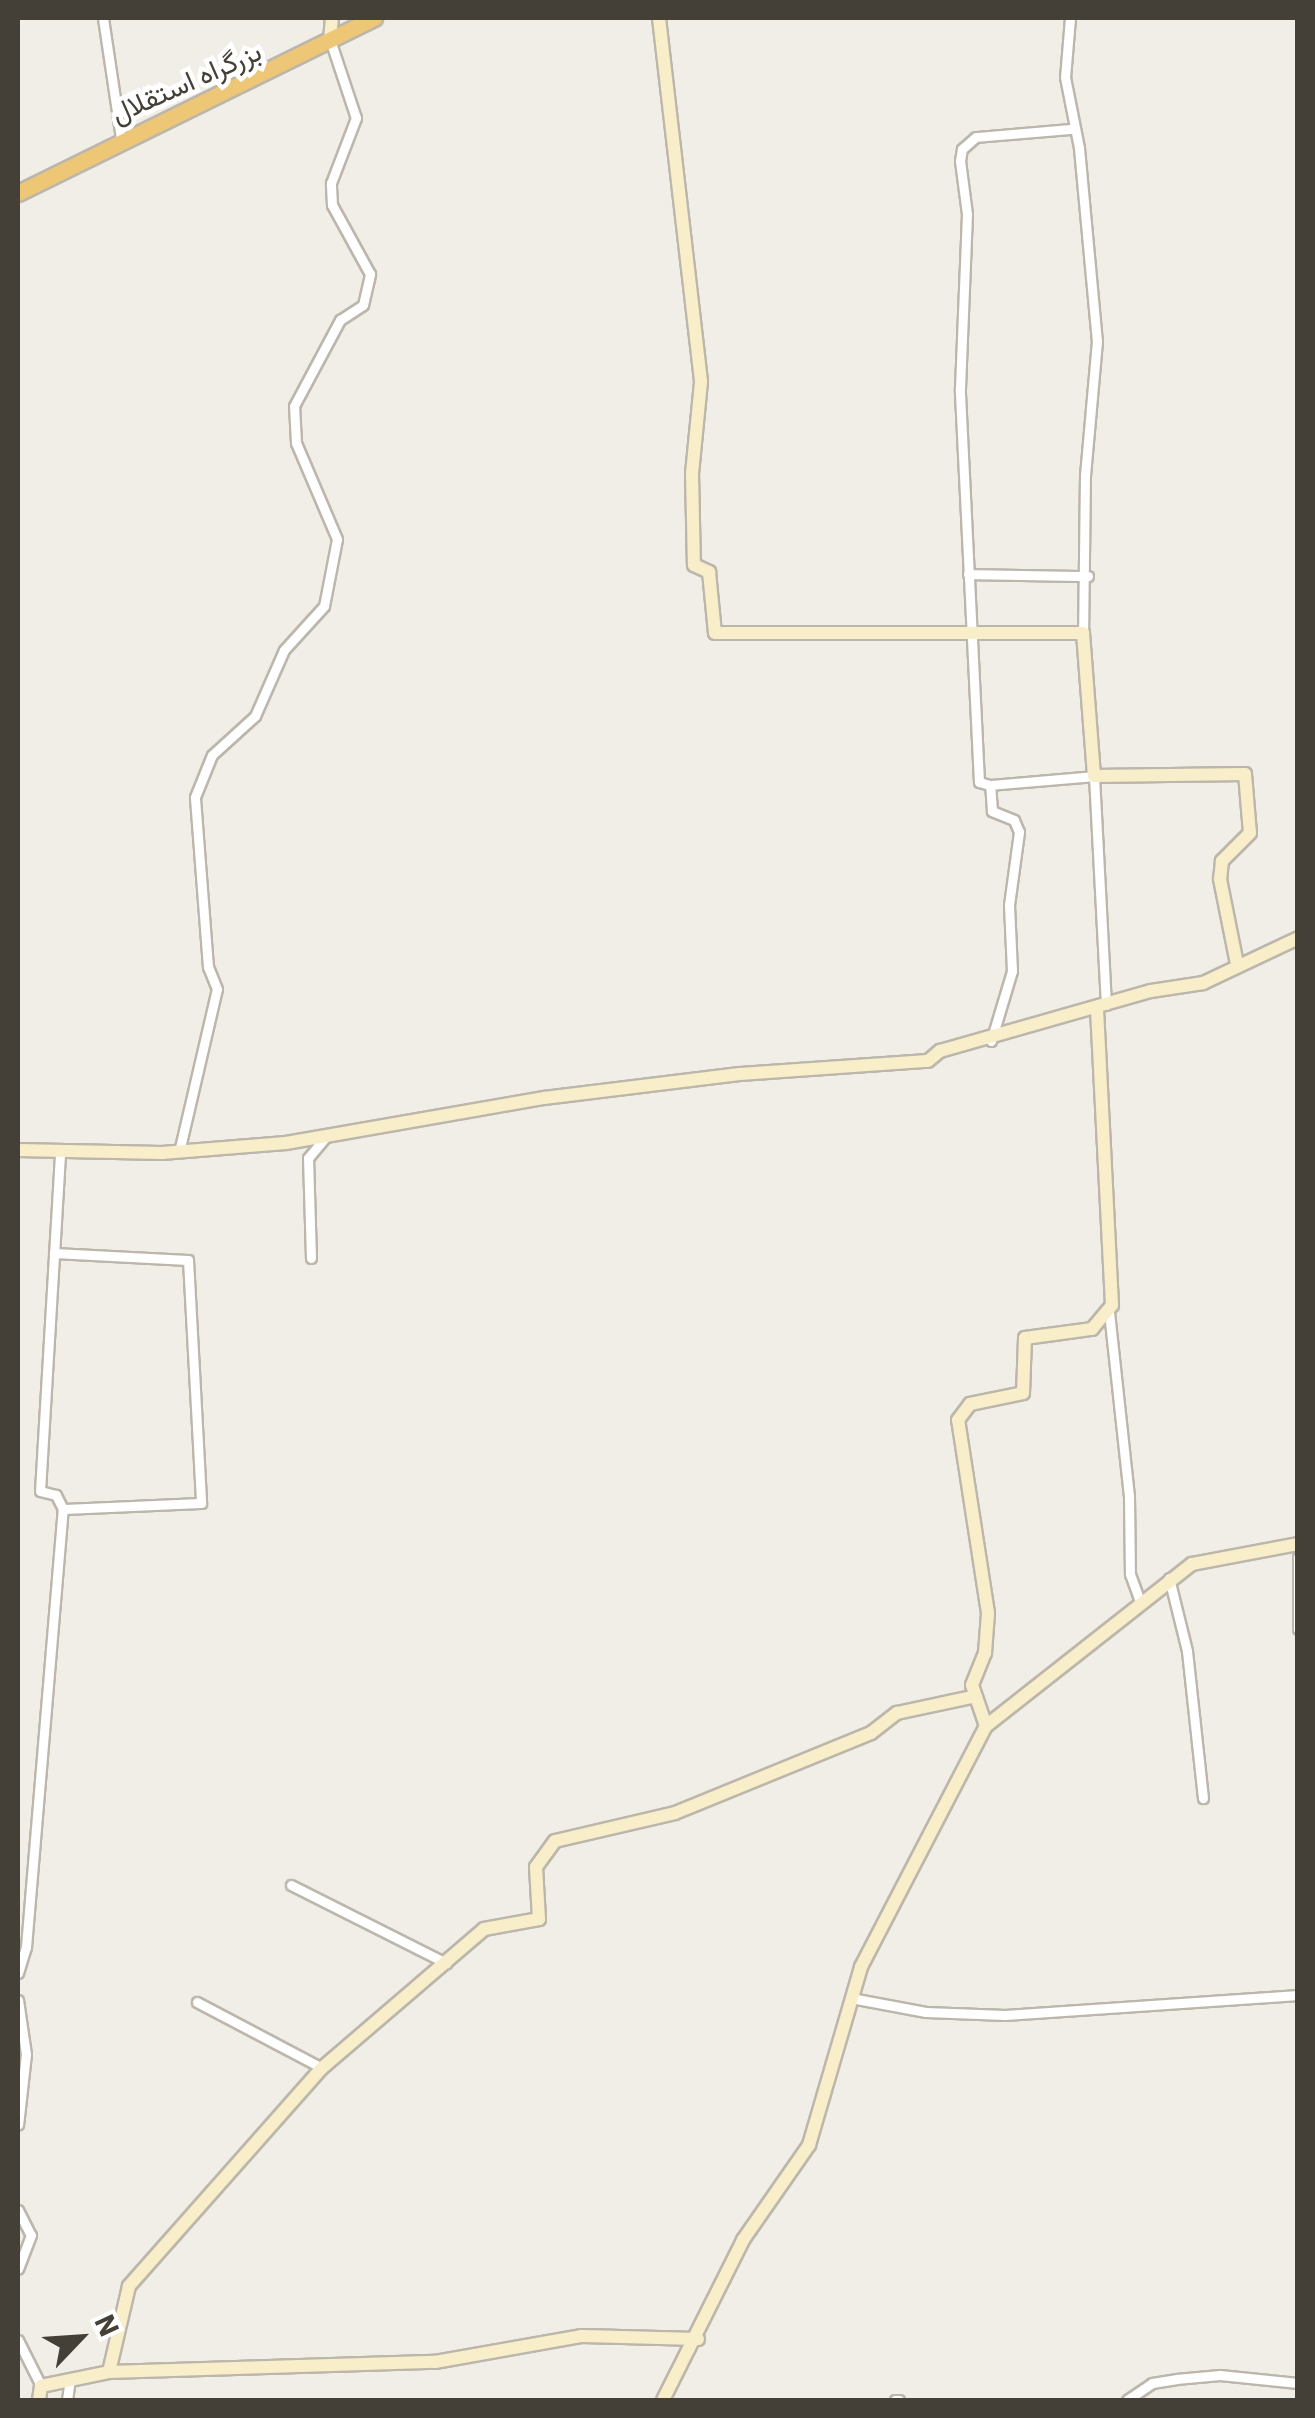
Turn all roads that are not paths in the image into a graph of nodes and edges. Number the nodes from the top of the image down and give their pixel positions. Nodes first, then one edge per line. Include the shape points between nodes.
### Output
1 (103, 18) edge
2 (332, 18) edge
3 (374, 18) edge
4 (659, 18) edge
5 (1070, 18) edge
6 (330, 40) junction
7 (1072, 130) junction
8 (121, 138) junction
9 (18, 193) edge
10 (968, 574) junction
11 (1088, 576) junction
12 (975, 632) junction
13 (1083, 632) junction
14 (1094, 776) junction
15 (990, 785) junction
16 (1298, 938) edge
17 (1237, 964) junction
18 (1101, 1008) junction
19 (991, 1041) junction
20 (326, 1137) junction
21 (18, 1150) edge
22 (60, 1150) junction
23 (179, 1152) junction
24 (54, 1253) junction
25 (311, 1258) dead end
26 (1109, 1312) junction
27 (63, 1508) junction
28 (1298, 1544) edge
29 (1298, 1557) edge
30 (1169, 1578) junction
31 (1140, 1602) junction
32 (1298, 1629) edge
33 (972, 1697) junction
34 (986, 1726) junction
35 (1203, 1798) dead end
36 (292, 1885) dead end
37 (446, 1963) junction
38 (18, 1972) edge
39 (1298, 1994) edge
40 (851, 1998) junction
41 (18, 2000) edge
42 (197, 2002) dead end
43 (322, 2068) junction
44 (18, 2126) edge
45 (18, 2210) edge
46 (18, 2269) edge
47 (18, 2340) edge
48 (698, 2340) junction
49 (109, 2372) junction
50 (64, 2380) junction
51 (1298, 2383) edge
52 (40, 2393) edge
53 (1137, 2397) edge
54 (67, 2400) edge
55 (663, 2400) edge
56 (1127, 2400) edge

1 - 8 street
2 - 6 street
3 - 6 highway, بزرگراه استقلال
4 - 12 street via 700,382 694,565 709,572 716,633
5 - 7 street via 1065,77
6 - 8 highway, بزرگراه استقلال
6 - 23 street via 356,118 331,182 332,205 370,274 363,306 340,320 294,406 296,443 337,539 324,606 284,650 255,716 212,756 194,798 208,966 217,989
7 - 10 street via 976,137 962,149
7 - 11 street via 1095,293 1096,382 1085,475
8 - 9 highway, بزرگراه استقلال
10 - 11 street
10 - 12 street via 969,627
11 - 13 street
12 - 13 street
12 - 15 street via 980,782
13 - 14 street
14 - 15 street
14 - 17 street via 1245,774 1250,833 1222,861 1220,879
14 - 18 street
15 - 19 street via 992,812 1014,820 1020,832 1009,906 1012,971
16 - 17 street
17 - 18 street via 1203,982
18 - 19 street
18 - 26 street
19 - 20 street via 940,1051 928,1060 544,1098
20 - 23 street
20 - 25 street via 308,1158
21 - 22 street
22 - 23 street
22 - 24 street
24 - 27 street via 40,1491 56,1496
24 - 27 street via 188,1260 201,1503
26 - 31 street via 1130,1574
26 - 33 street via 1092,1329 1025,1338 1023,1393 970,1404 959,1414 988,1613
27 - 38 street via 26,1947
28 - 30 street via 1212,1556
29 - 32 street
30 - 31 street
30 - 35 street via 1187,1651
31 - 34 street
33 - 34 street
33 - 37 street via 897,1713 871,1733 675,1813 556,1841 536,1867 539,1919 484,1928
34 - 40 street
36 - 37 street
37 - 43 street
39 - 40 street via 1005,2015 926,2012
40 - 48 street via 809,2145 743,2240
41 - 44 street via 26,2054
42 - 43 street
43 - 49 street via 129,2286
45 - 46 street via 31,2235
47 - 52 street
48 - 49 street via 581,2336 436,2362
48 - 55 street
49 - 50 street
50 - 52 street
50 - 54 street
51 - 53 street via 1220,2375 1152,2383
53 - 56 street

